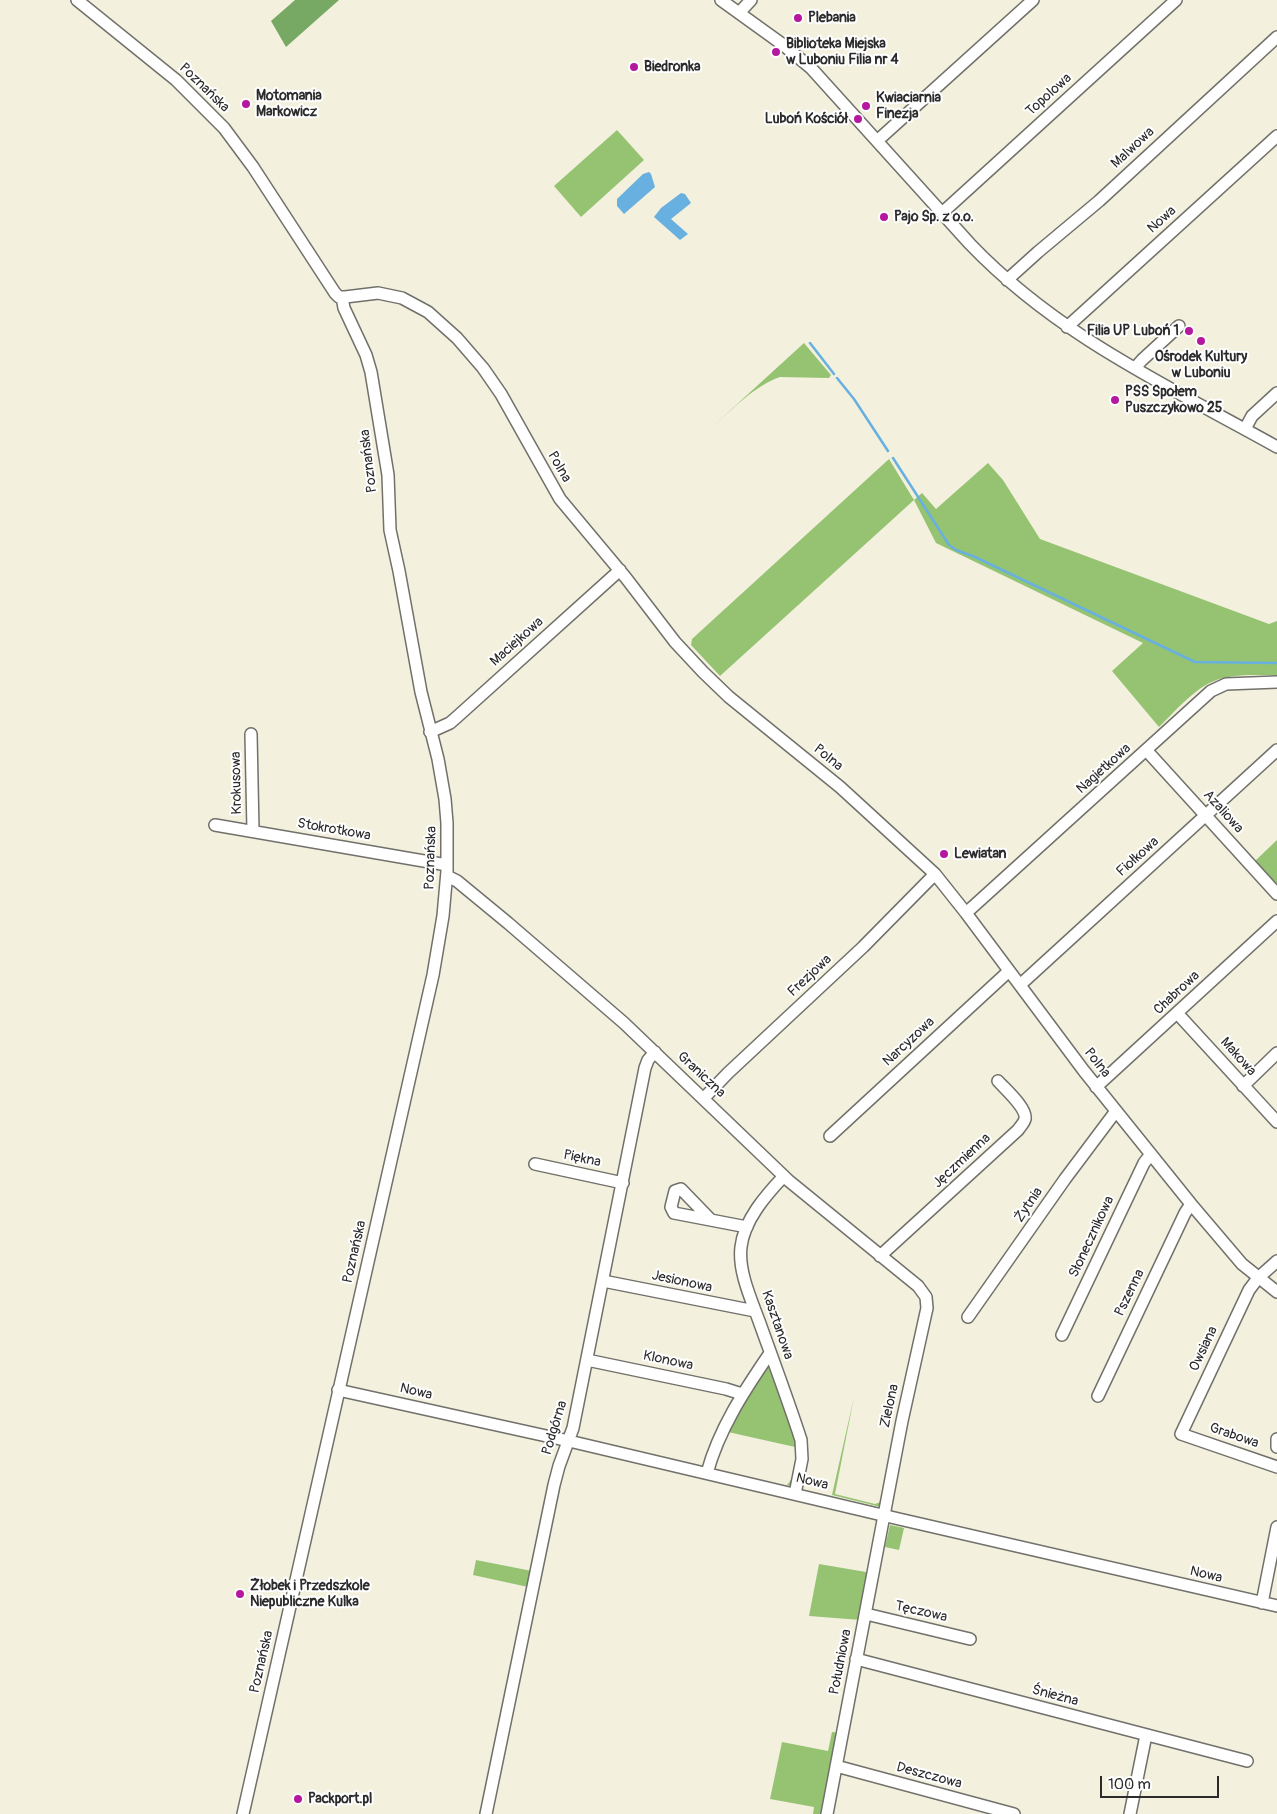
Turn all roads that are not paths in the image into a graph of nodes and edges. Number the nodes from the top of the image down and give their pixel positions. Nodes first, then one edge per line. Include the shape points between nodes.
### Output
1 (77, 0) edge
2 (721, 0) edge
3 (751, 0) edge
4 (1033, 0) edge
5 (1176, 0) edge
6 (739, 13) junction
7 (1277, 37) edge
8 (1277, 136) edge
9 (877, 141) junction
10 (942, 213) junction
11 (1007, 280) junction
12 (342, 297) junction
13 (1179, 326) dead end
14 (1067, 328) junction
15 (1135, 368) junction
16 (1277, 393) edge
17 (1244, 429) junction
18 (1277, 447) edge
19 (620, 570) junction
20 (1277, 682) edge
21 (430, 732) junction
22 (251, 734) dead end
23 (1277, 750) edge
24 (1147, 751) junction
25 (1206, 815) junction
26 (215, 825) dead end
27 (253, 831) junction
28 (447, 871) junction
29 (935, 874) junction
30 (1277, 894) edge
31 (966, 913) junction
32 (1277, 921) edge
33 (1009, 971) junction
34 (1020, 985) junction
35 (1177, 1013) junction
36 (654, 1052) junction
37 (1277, 1053) edge
38 (998, 1081) dead end
39 (1243, 1086) junction
40 (1096, 1087) junction
41 (704, 1098) junction
42 (1116, 1111) junction
43 (1277, 1122) edge
44 (830, 1136) dead end
45 (1151, 1154) junction
46 (535, 1164) dead end
47 (784, 1176) junction
48 (623, 1183) junction
49 (1191, 1204) junction
50 (711, 1220) dead end
51 (747, 1227) junction
52 (880, 1256) junction
53 (1277, 1261) edge
54 (1258, 1278) junction
55 (603, 1281) junction
56 (1277, 1292) edge
57 (927, 1302) joint
58 (755, 1311) junction
59 (968, 1317) dead end
60 (1062, 1335) dead end
61 (770, 1353) junction
62 (587, 1360) junction
63 (338, 1390) junction
64 (742, 1394) junction
65 (1098, 1396) dead end
66 (1182, 1434) joint
67 (1277, 1440) edge
68 (570, 1441) junction
69 (1277, 1448) edge
70 (1277, 1467) edge
71 (706, 1473) junction
72 (795, 1494) junction
73 (884, 1515) junction
74 (1277, 1527) edge
75 (1262, 1603) junction
76 (1277, 1606) edge
77 (866, 1614) junction
78 (970, 1639) dead end
79 (856, 1660) junction
80 (1146, 1735) junction
81 (1247, 1761) dead end
82 (836, 1766) junction
83 (243, 1814) edge
84 (486, 1814) edge
85 (827, 1814) edge
86 (1014, 1814) edge
87 (1130, 1814) edge

1 - 12 street, Poznańska via 176,80 217,121 253,167 332,291
2 - 6 street
3 - 6 street
4 - 9 street
5 - 10 street, Topolowa
6 - 9 street via 806,64
7 - 11 street, Malwowa via 1099,201
8 - 14 street, Nowa
9 - 10 street
10 - 11 street
11 - 14 street
12 - 19 street, Polna via 378,293 396,296 428,312 453,333 501,394 560,499
12 - 21 street, Poznańska via 368,360 376,397 388,475 390,530
13 - 15 street
14 - 15 street
15 - 17 street
16 - 17 street via 1252,416
17 - 18 street
19 - 21 street, Maciejkowa via 450,723
19 - 29 street, Polna via 675,642 722,691 840,787
20 - 24 street, Nagietkowa via 1216,688
21 - 28 street, Poznańska via 445,799
22 - 27 street, Krokusowa
23 - 25 street, Fiołkowa
24 - 25 street, Azaliowa
24 - 31 street, Nagietkowa
25 - 30 street, Azaliowa
25 - 34 street, Fiołkowa
26 - 27 street, Stokrotkowa
27 - 28 street, Stokrotkowa
28 - 36 street, Graniczna
28 - 63 street, Poznańska via 442,924 431,983
29 - 31 street, Polna
29 - 41 street, Frezjowa
31 - 33 street, Polna
32 - 35 street, Chabrowa
33 - 34 street, Polna
33 - 44 street, Narcyzowa
34 - 40 street, Polna
35 - 39 street, Makowa
35 - 40 street, Chabrowa
36 - 41 street, Graniczna
36 - 48 street, Podgórna via 645,1068
37 - 39 street
38 - 52 street, Jęczmienna via 1021,1106 1025,1119 1022,1124
39 - 43 street, Makowa
40 - 42 street, Polna
41 - 47 street, Graniczna
42 - 45 street, Polna
42 - 59 street, Żytnia
45 - 49 street, Polna
45 - 60 street, Słonecznikowa
46 - 48 street, Piękna
47 - 51 street, Kasztanowa
47 - 52 street, Graniczna
48 - 55 street, Podgórna
49 - 54 street, Polna
49 - 65 street, Pszenna
50 - 51 street
51 - 58 street, Kasztanowa via 741,1261
52 - 57 street, Graniczna via 921,1289
53 - 54 street, Owsiana
54 - 56 street, Polna
54 - 66 street, Owsiana via 1243,1301
55 - 58 street, Jesionowa
55 - 62 street, Podgórna
57 - 73 street, Zielona
58 - 61 street, Kasztanowa
61 - 64 street
61 - 72 street, Kasztanowa via 802,1446
62 - 64 street, Klonowa
62 - 68 street, Podgórna
63 - 68 street, Nowa
63 - 83 street, Poznańska
64 - 71 street via 715,1445
66 - 70 street, Grabowa
67 - 69 street
68 - 71 street, Nowa
68 - 84 street, Podgórna via 554,1486
71 - 72 street, Nowa
72 - 73 street, Nowa
73 - 75 street, Nowa
73 - 77 street, Południowa
74 - 75 street
75 - 76 street, Nowa
77 - 78 street, Tęczowa
77 - 79 street, Południowa
79 - 80 street, Śnieżna
79 - 82 street, Południowa
80 - 81 street, Śnieżna
80 - 87 street
82 - 85 street, Południowa
82 - 86 street, Deszczowa

